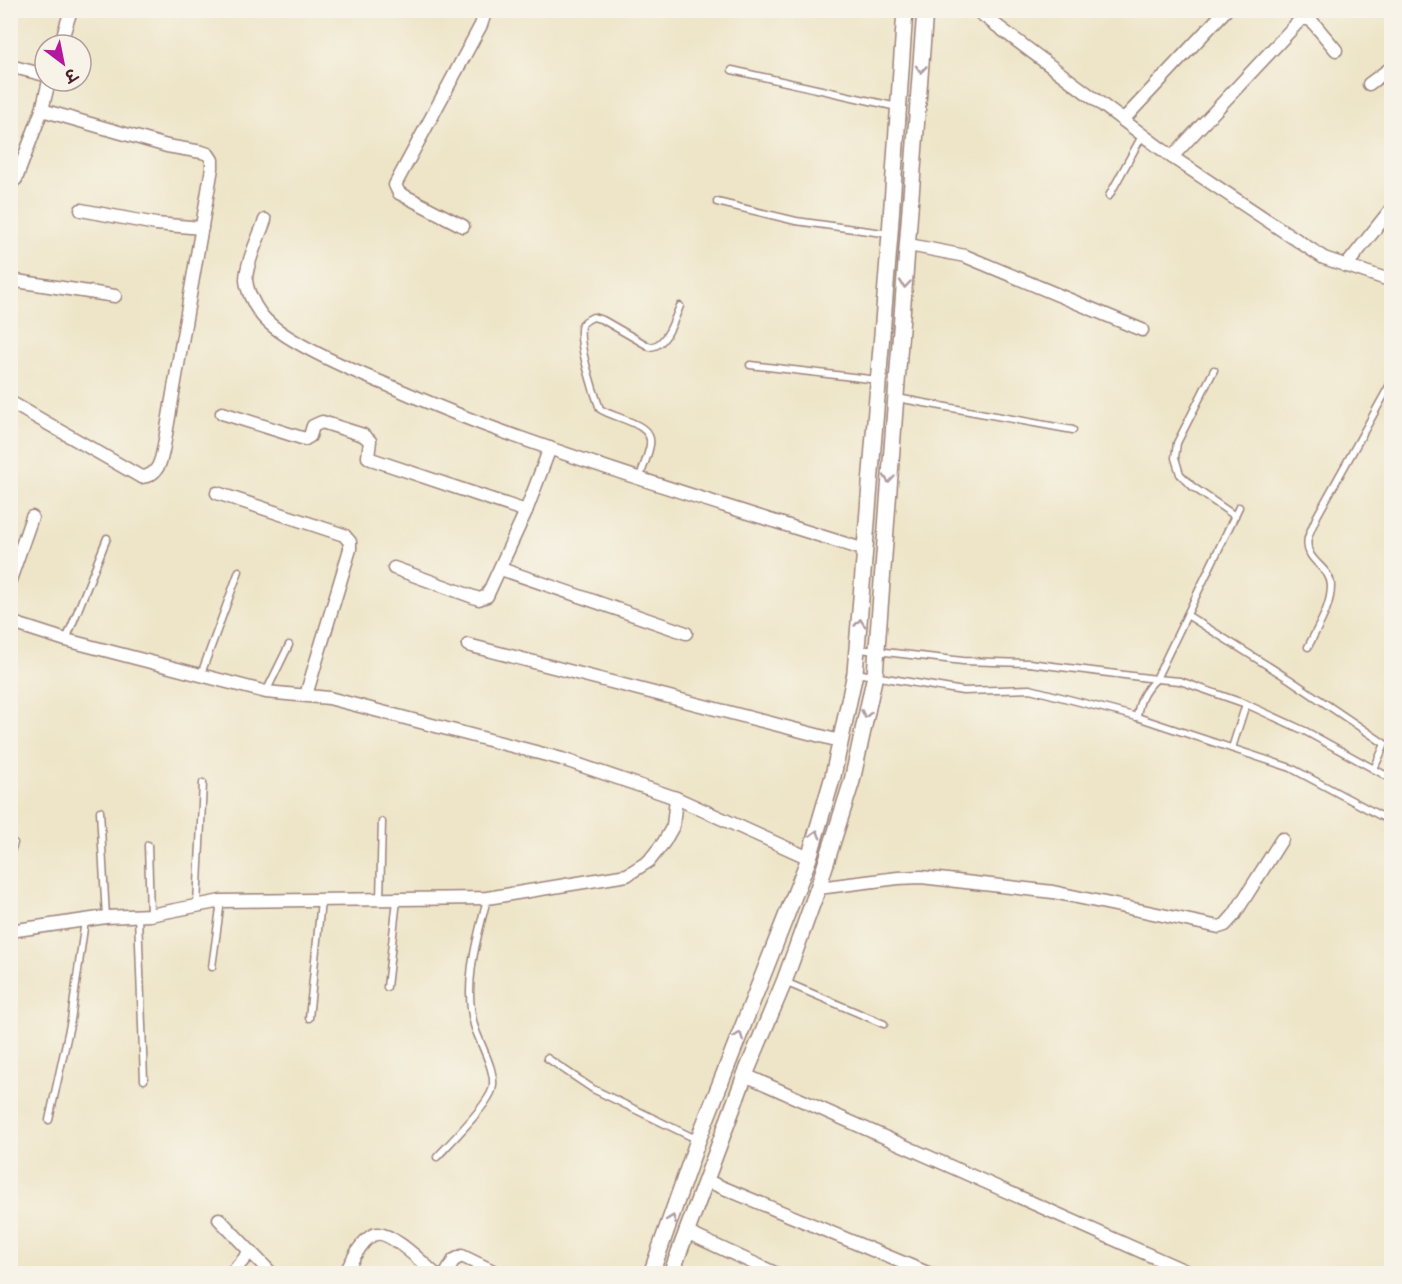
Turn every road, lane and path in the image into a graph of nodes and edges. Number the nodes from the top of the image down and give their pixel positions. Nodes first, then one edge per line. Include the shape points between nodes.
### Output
1 (71, 10) edge
2 (486, 10) edge
3 (905, 10) edge
4 (925, 10) edge
5 (976, 10) edge
6 (1226, 10) edge
7 (1301, 14) edge
8 (64, 33) edge
9 (1336, 50) dead end
10 (10, 66) edge
11 (1392, 66) edge
12 (732, 70) dead end
13 (33, 72) edge
14 (1369, 84) dead end
15 (46, 93) edge
16 (897, 108) junction
17 (42, 110) junction
18 (1123, 120) junction
19 (1142, 136) junction
20 (1172, 157) junction
21 (10, 184) edge
22 (1109, 196) dead end
23 (717, 202) dead end
24 (1392, 208) edge
25 (81, 210) dead end
26 (265, 220) dead end
27 (463, 226) dead end
28 (202, 228) junction
29 (890, 234) junction
30 (909, 244) junction
31 (1346, 266) junction
32 (10, 280) edge
33 (1392, 280) edge
34 (115, 296) dead end
35 (680, 306) dead end
36 (1142, 330) dead end
37 (750, 365) dead end
38 (1214, 370) dead end
39 (879, 380) junction
40 (1392, 381) edge
41 (896, 398) junction
42 (10, 402) edge
43 (222, 413) dead end
44 (1073, 430) dead end
45 (550, 448) junction
46 (640, 477) junction
47 (217, 493) dead end
48 (1239, 507) dead end
49 (526, 511) junction
50 (1235, 516) junction
51 (32, 517) dead end
52 (107, 538) dead end
53 (865, 550) junction
54 (394, 568) dead end
55 (501, 569) junction
56 (239, 571) dead end
57 (10, 580) edge
58 (1187, 615) junction
59 (10, 622) edge
60 (686, 633) dead end
61 (66, 640) junction
62 (290, 645) dead end
63 (468, 645) dead end
64 (1308, 647) dead end
65 (858, 649) junction
66 (878, 651) junction
67 (855, 673) junction
68 (201, 674) junction
69 (875, 675) junction
70 (1156, 679) junction
71 (266, 692) junction
72 (306, 695) junction
73 (1246, 704) junction
74 (1137, 717) junction
75 (840, 741) junction
76 (1232, 748) junction
77 (1374, 769) junction
78 (1392, 779) edge
79 (203, 783) dead end
80 (676, 798) junction
81 (100, 811) dead end
82 (382, 822) dead end
83 (1392, 822) edge
84 (1282, 839) dead end
85 (14, 843) dead end
86 (148, 845) dead end
87 (10, 854) edge
88 (808, 858) junction
89 (818, 888) junction
90 (487, 898) junction
91 (380, 900) junction
92 (397, 900) junction
93 (220, 901) junction
94 (321, 901) junction
95 (197, 905) junction
96 (144, 916) junction
97 (106, 917) junction
98 (85, 921) junction
99 (10, 931) edge
100 (212, 967) dead end
101 (784, 982) junction
102 (387, 987) dead end
103 (309, 1018) dead end
104 (884, 1024) dead end
105 (548, 1058) dead end
106 (745, 1076) junction
107 (144, 1080) dead end
108 (49, 1120) dead end
109 (698, 1140) junction
110 (437, 1157) dead end
111 (707, 1181) junction
112 (219, 1219) dead end
113 (686, 1232) junction
114 (250, 1252) junction
115 (231, 1274) edge
116 (272, 1274) edge
117 (345, 1274) edge
118 (435, 1274) edge
119 (446, 1274) edge
120 (499, 1274) edge
121 (651, 1274) edge
122 (671, 1274) edge
123 (777, 1274) edge
124 (930, 1274) edge
125 (1192, 1274) edge

1 - 8 street
2 - 27 street via 395,185 399,194
3 - 16 street
4 -> 30 street
5 - 18 street
6 - 18 street
7 - 9 street via 1319,28
7 - 20 street via 1301,19
10 - 13 street
11 - 14 street
12 - 16 lane
15 - 17 street
16 - 29 street
17 - 21 street via 16,179
17 - 28 street via 208,154 212,168
18 - 19 street
19 - 20 street
19 - 22 lane
20 - 31 street via 1324,258
23 - 29 lane via 796,221
24 - 31 street
25 - 28 street
26 - 45 street via 246,281 252,300 276,330 348,369
28 - 42 street via 160,465 149,477 141,477
29 - 39 street
30 - 36 street via 965,256
30 -> 41 street
31 - 33 street
32 - 34 street
35 - 46 lane via 657,346 650,347 593,317 582,326 581,341 600,409 645,428 650,435
37 - 39 lane
38 - 50 lane via 1177,443 1175,458 1180,474 1192,487
39 - 53 street
40 - 64 lane via 1317,516 1308,540 1310,556 1327,573 1331,585 1326,609
41 - 44 lane
41 -> 66 street
43 - 49 street via 305,440 313,426 322,422 363,435 370,441 367,452 371,459
45 - 46 street
45 - 49 street
46 - 53 street
47 - 72 street via 344,536 350,542
48 - 50 lane
49 - 55 street
50 - 58 lane
51 - 57 street
52 - 61 lane
65 -> 53 street
54 - 55 street via 479,599 487,596
55 - 60 street
56 - 68 lane
58 - 70 lane
58 - 77 lane via 1386,744
59 - 61 street
61 - 68 street
62 - 71 lane
63 - 75 street
65 - 66 lane
65 - 67 street
66 - 69 street
66 - 70 lane via 963,661 1029,663
67 - 69 lane
67 - 75 street
68 - 71 street
69 - 74 lane via 963,691 1030,689
69 -> 89 street via 852,781
70 - 73 lane via 1180,681
70 - 74 lane via 1143,692
71 - 72 street
72 - 80 street via 562,759
73 - 76 lane
73 - 77 lane
74 - 76 lane
88 -> 75 street
76 - 83 lane via 1291,768
77 - 78 lane
79 - 95 lane
80 - 88 street
80 - 90 street via 673,826 664,842 648,861 627,875
81 - 97 lane
82 - 91 lane
84 - 89 street via 1234,915 1219,927 1053,892 921,878
85 - 87 lane
86 - 96 lane
109 -> 88 street
89 - 101 street
90 - 92 street
90 - 110 lane via 475,948 471,1002 477,1034 491,1069 492,1090
91 - 92 street
91 - 94 street
92 - 102 lane
93 - 94 street
93 - 95 street
93 - 100 lane
94 - 103 lane
95 - 96 street
96 - 97 street
96 - 107 lane
97 - 98 street
98 - 99 street
98 - 108 lane
101 - 104 lane
101 - 106 street
105 - 109 lane via 593,1089
106 - 111 street
106 - 125 street
121 -> 109 street
111 - 113 street
111 - 124 street
112 - 114 street
113 - 122 street
113 - 123 street
114 - 115 street
114 - 116 street
117 - 118 street via 361,1246 374,1233 381,1233
119 - 120 street via 454,1260 462,1256

